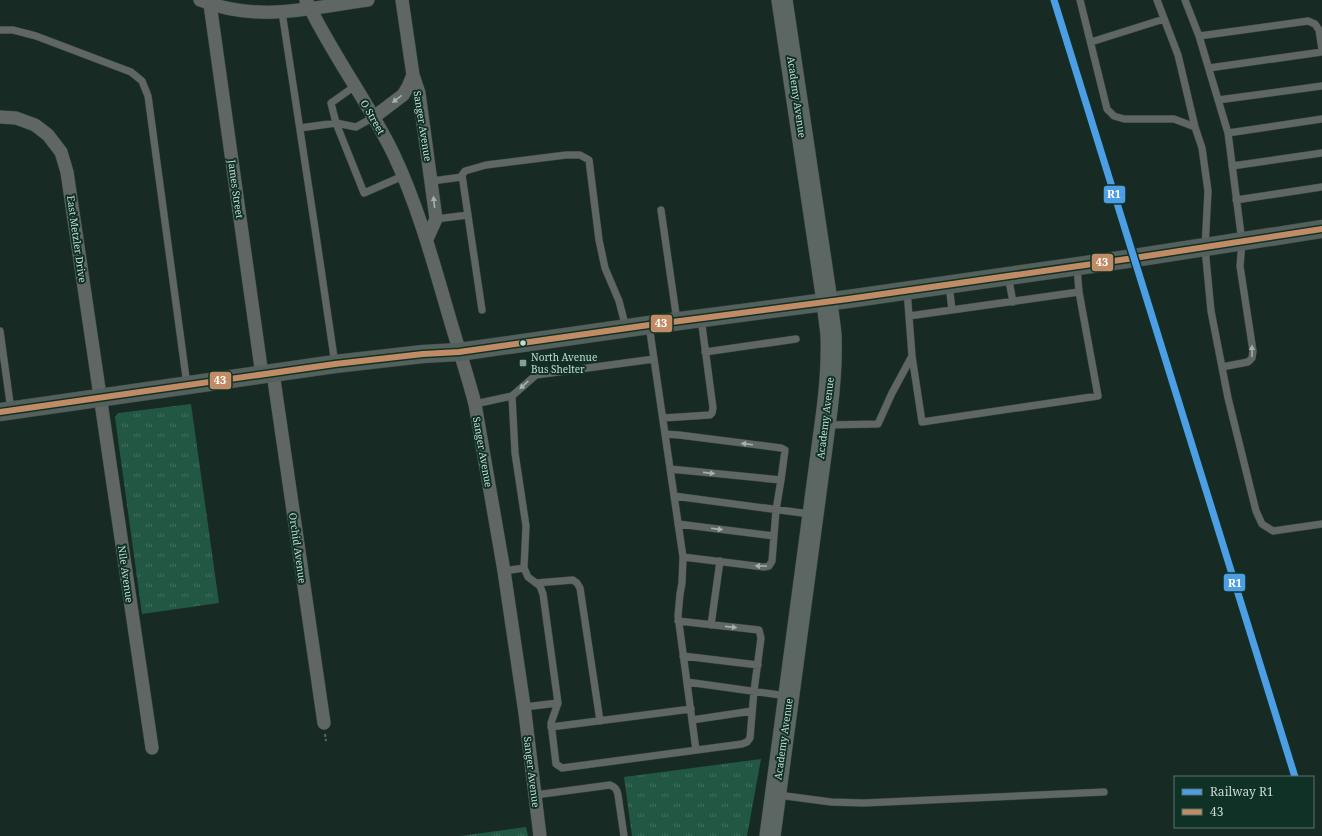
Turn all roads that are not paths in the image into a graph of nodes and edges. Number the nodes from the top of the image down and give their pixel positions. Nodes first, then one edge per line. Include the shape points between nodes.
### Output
1 (368, 0) edge
2 (402, 0) edge
3 (782, 0) edge
4 (1080, 0) edge
5 (1157, 0) edge
6 (1185, 0) edge
7 (205, 2) edge
8 (308, 4) edge
9 (282, 12) junction
10 (1164, 18) junction
11 (0, 30) edge
12 (1199, 36) junction
13 (1090, 42) junction
14 (1322, 51) edge
15 (1209, 68) junction
16 (413, 75) junction
17 (354, 86) junction
18 (1322, 86) edge
19 (1218, 100) junction
20 (0, 117) edge
21 (374, 117) junction
22 (1322, 119) edge
23 (336, 123) junction
24 (1195, 127) junction
25 (300, 128) junction
26 (1228, 133) junction
27 (1322, 153) edge
28 (1232, 166) junction
29 (403, 176) junction
30 (462, 177) junction
31 (432, 181) junction
32 (1322, 187) edge
33 (1236, 200) junction
34 (661, 210) dead end
35 (468, 215) junction
36 (436, 219) junction
37 (1322, 230) edge
38 (427, 239) junction
39 (1242, 242) junction
40 (1205, 248) junction
41 (1077, 266) junction
42 (1008, 276) junction
43 (949, 284) junction
44 (907, 290) junction
45 (1080, 292) junction
46 (827, 301) junction
47 (1013, 302) junction
48 (482, 310) dead end
49 (952, 310) junction
50 (909, 316) junction
51 (701, 318) junction
52 (677, 321) junction
53 (649, 325) junction
54 (626, 328) junction
55 (0, 331) edge
56 (796, 339) dead end
57 (459, 352) junction
58 (705, 352) junction
59 (912, 356) junction
60 (654, 359) junction
61 (335, 364) junction
62 (1222, 367) junction
63 (268, 374) junction
64 (187, 386) junction
65 (512, 396) junction
66 (100, 399) junction
67 (475, 404) junction
68 (6, 412) edge
69 (663, 418) junction
70 (825, 425) junction
71 (665, 434) junction
72 (670, 469) junction
73 (781, 480) junction
74 (674, 496) junction
75 (776, 510) junction
76 (812, 515) junction
77 (678, 524) junction
78 (1322, 524) edge
79 (774, 536) junction
80 (683, 557) junction
81 (720, 561) junction
82 (524, 568) junction
83 (504, 571) junction
84 (536, 583) junction
85 (678, 621) junction
86 (712, 625) junction
87 (683, 656) junction
88 (758, 665) junction
89 (687, 682) junction
90 (754, 691) junction
91 (789, 696) junction
92 (558, 703) junction
93 (524, 708) junction
94 (691, 709) junction
95 (752, 711) junction
96 (692, 720) junction
97 (600, 721) junction
98 (324, 723) dead end
99 (551, 727) junction
100 (152, 748) dead end
101 (696, 750) junction
102 (1104, 792) dead end
103 (776, 795) junction
104 (535, 796) junction
105 (540, 836) edge
106 (624, 836) edge
107 (770, 836) edge

1 - 8 street
2 - 16 street, Sanger Avenue
3 - 46 main road, Academy Avenue
4 - 13 lane
5 - 10 lane
6 - 12 lane
7 - 9 street via 236,11
7 - 63 street, James Street
8 - 9 street
8 - 17 street, O Street
9 - 25 lane
10 - 13 lane
10 - 24 lane via 1178,55
11 - 64 lane via 13,30 36,36 131,72 142,81 148,96
12 - 14 lane via 1308,22 1315,24 1319,30
12 - 15 lane
13 - 24 lane via 1107,109 1114,116 1124,119 1174,119
14 - 15 lane
15 - 19 lane
16 -> 21 street, Sanger Avenue via 403,95
16 - 31 street, Sanger Avenue via 419,93
17 - 21 street, O Street
17 - 23 lane via 331,103
18 - 19 lane
19 - 26 lane
20 - 66 street, East Metzler Drive via 16,118 35,125 48,135 61,152 67,172
21 - 23 lane via 356,128
21 - 29 street, O Street
22 - 26 lane
23 - 25 lane
23 - 29 lane via 364,193
24 - 40 lane via 1202,148 1208,191
25 - 61 lane
26 - 28 lane
27 - 28 lane
28 - 33 lane
29 - 38 street, O Street
30 - 31 lane
30 - 35 lane
30 - 54 lane via 465,171 486,165 566,155 580,155 589,160 605,268 619,301
36 -> 31 street, Sanger Avenue
32 - 33 lane
33 - 39 lane
34 - 52 lane
35 - 36 lane
35 - 48 lane
36 - 38 street
37 - 39 street
38 - 57 street, Sanger Avenue
39 - 40 street
62 -> 39 lane via 1248,362 1252,358 1240,266
40 - 41 street
40 - 62 lane via 1211,311
41 - 42 street
41 - 45 lane
42 - 43 street
42 - 47 lane
43 - 44 street
43 - 49 lane
44 - 46 street
44 - 50 lane
45 - 47 lane
45 - 59 lane via 1098,396 922,422
46 - 51 street
46 - 70 main road, Academy Avenue via 831,350
47 - 49 lane
49 - 50 lane
50 - 59 lane
51 - 52 street
51 - 58 lane
52 - 53 street
53 - 54 street
53 - 60 lane
54 - 57 street
55 - 68 lane
56 - 58 lane
57 - 61 street
57 - 67 street, Sanger Avenue
58 - 69 lane via 712,413
59 - 70 lane via 878,424
60 -> 65 lane via 536,375
60 - 69 lane
61 - 63 street
62 - 78 lane via 1256,512 1262,524 1273,531
63 - 64 street
63 - 98 street, Orchid Avenue
64 - 66 street
65 - 67 lane
65 - 82 lane via 515,453 526,526
66 - 68 street
66 - 100 street, Nile Avenue
67 - 83 street, Sanger Avenue
69 - 71 lane
70 - 76 main road, Academy Avenue
71 - 72 lane
73 -> 71 lane via 785,450 781,448
72 -> 73 lane
72 - 74 lane
73 - 75 lane
74 - 75 lane
74 - 77 lane
75 - 76 lane
75 - 79 lane
76 - 91 main road, Academy Avenue
77 -> 79 lane
77 - 80 lane
79 -> 81 lane via 770,566
80 - 81 lane
80 - 85 lane
81 - 86 lane
82 - 83 lane
82 - 84 lane via 528,577
83 - 93 street, Sanger Avenue
84 - 92 lane via 544,594
84 - 97 lane via 573,580 580,588
85 - 86 lane
85 - 87 lane
86 -> 88 lane via 759,630 761,638
87 - 88 lane
87 - 89 lane
88 - 90 lane
89 - 90 lane
89 - 94 lane
90 - 91 lane
90 - 95 lane
91 - 103 main road, Academy Avenue
92 - 93 lane
92 - 99 lane
93 - 104 street, Sanger Avenue
94 - 96 lane
94 - 97 lane
95 - 96 lane
95 - 101 lane via 750,738 747,742
96 - 101 lane
97 - 99 lane
99 - 101 lane via 556,764 562,768
102 - 103 lane via 864,803
103 - 107 main road, Academy Avenue
104 - 105 street, Sanger Avenue
104 - 106 lane via 614,786 617,790

